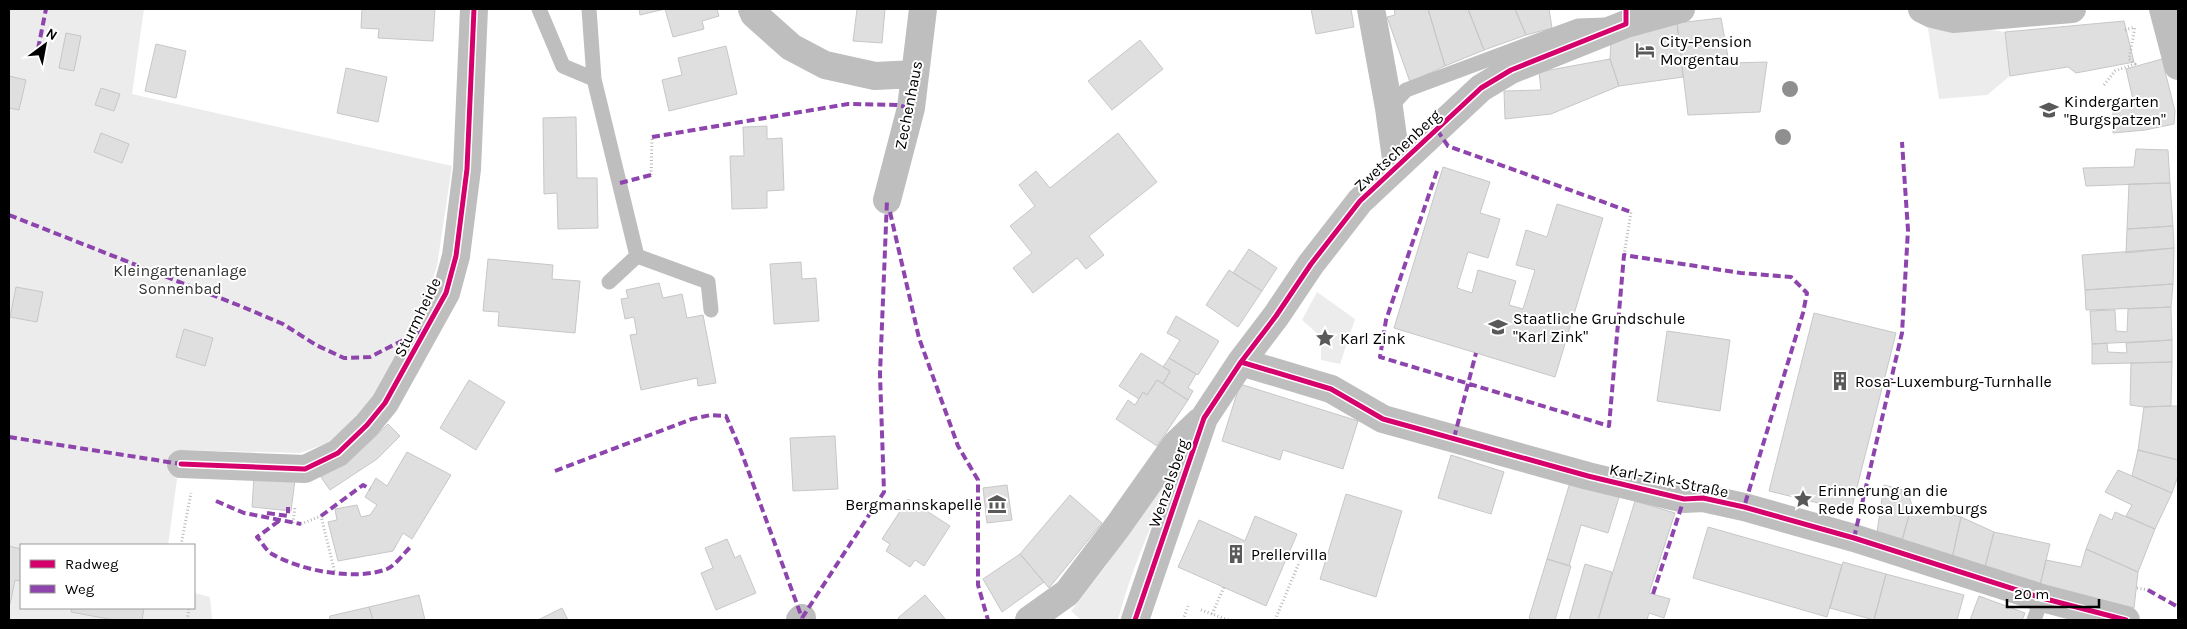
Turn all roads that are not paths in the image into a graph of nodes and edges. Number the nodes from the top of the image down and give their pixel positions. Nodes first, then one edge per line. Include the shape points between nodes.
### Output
1 (474, 9) edge
2 (539, 9) edge
3 (588, 9) edge
4 (752, 9) edge
5 (923, 9) edge
6 (1371, 9) edge
7 (1681, 9) edge
8 (1922, 9) edge
9 (2072, 9) edge
10 (2163, 9) edge
11 (1626, 16) edge
12 (2178, 66) edge
13 (915, 74) junction
14 (594, 79) junction
15 (1389, 108) junction
16 (1397, 166) junction
17 (887, 200) dead end
18 (637, 256) junction
19 (609, 282) dead end
20 (711, 310) dead end
21 (1241, 362) junction
22 (1204, 418) junction
23 (188, 465) road end
24 (2049, 603) edge
25 (1029, 620) edge
26 (1135, 620) edge
27 (2126, 620) edge

1 - 23 street, Sturmheide via 467,169 456,256 446,293 386,404 338,453 304,469
2 - 14 lane via 563,66
3 - 14 lane
4 - 13 street via 792,47 825,64 875,76
5 - 13 street, Zechenhaus
6 - 15 street
7 - 11 street, Zwetschenberg
8 - 9 street via 1953,19
10 - 12 street
11 - 15 lane via 1578,26 1406,90
11 - 16 street, Zwetschenberg via 1511,70 1481,88
13 - 17 street, Zechenhaus via 911,108
14 - 18 lane
15 - 16 street
16 - 21 street, Zwetschenberg via 1360,201
18 - 19 lane
18 - 20 lane via 708,282
21 - 22 street, Wenzelsberg
21 - 24 street, Karl-Zink-Straße via 1331,389 1383,419 1588,476 1684,499 1703,498 1744,507 1854,538
22 - 25 street via 1176,444 1067,593
22 - 26 street, Wenzelsberg
24 - 27 street, Karl-Zink-Straße

